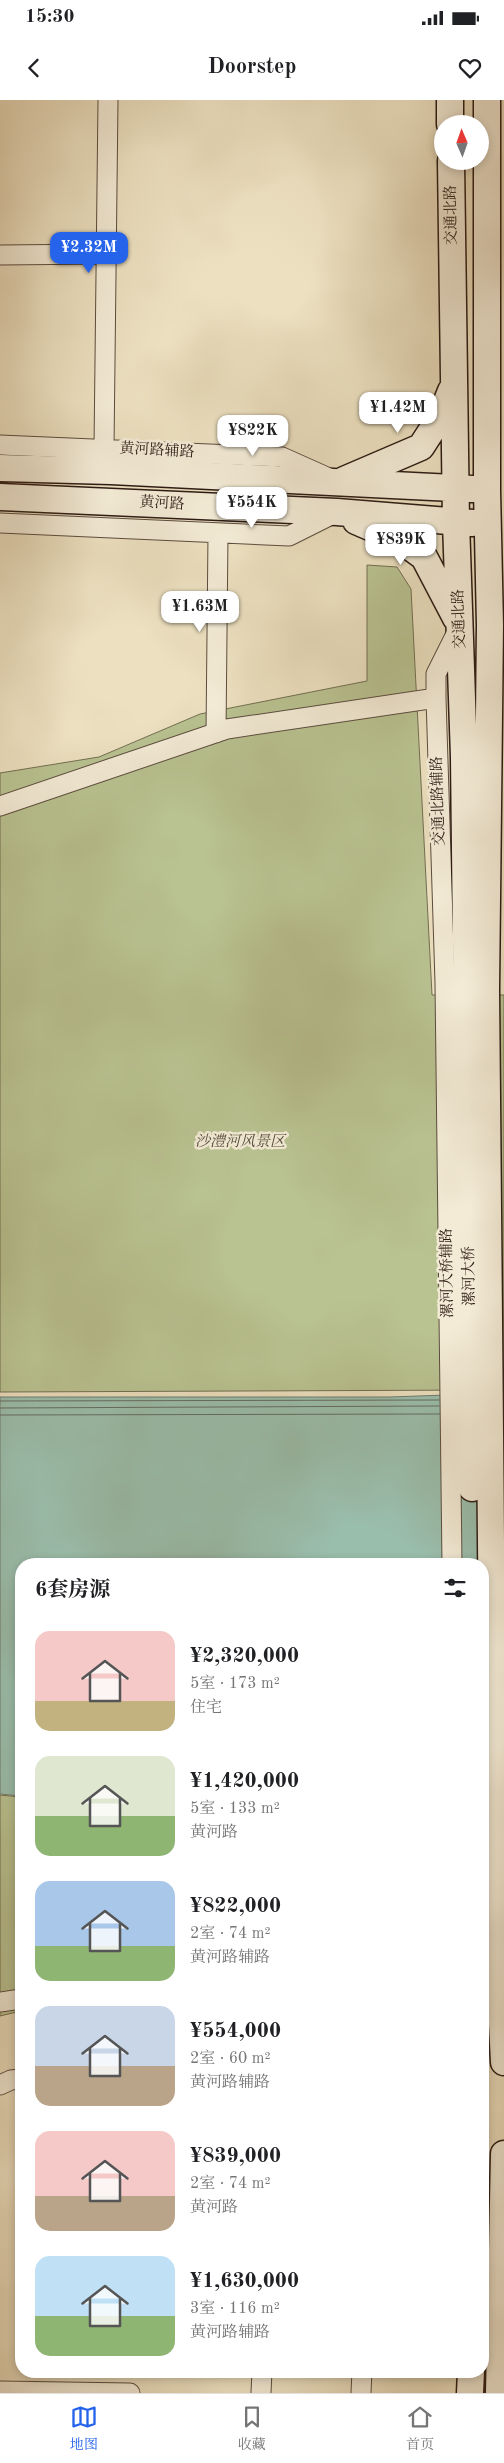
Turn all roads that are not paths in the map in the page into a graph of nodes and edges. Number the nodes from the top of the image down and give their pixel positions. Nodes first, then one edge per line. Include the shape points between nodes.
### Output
1 (108, 100) edge
2 (450, 100) edge
3 (487, 100) edge
4 (450, 115) edge
5 (451, 170) edge
6 (106, 254) junction
7 (0, 255) edge
8 (454, 380) junction
9 (487, 385) junction
10 (504, 435) edge
11 (0, 445) edge
12 (104, 448) junction
13 (0, 468) edge
14 (339, 482) junction
15 (456, 488) junction
16 (495, 490) edge
17 (0, 497) edge
18 (337, 512) junction
19 (456, 522) junction
20 (0, 523) edge
21 (496, 524) edge
22 (218, 534) junction
23 (504, 589) edge
24 (460, 625) junction
25 (490, 625) junction
26 (504, 664) edge
27 (436, 698) junction
28 (216, 733) junction
29 (0, 806) edge
30 (466, 987) junction
31 (452, 1558) edge
32 (473, 1558) edge
33 (484, 1558) edge
34 (489, 1714) edge
35 (15, 2000) edge
36 (0, 2002) edge
37 (504, 2062) edge
38 (15, 2080) edge
39 (0, 2085) edge
40 (504, 2154) edge
41 (262, 2378) edge
42 (362, 2378) edge
43 (470, 2378) edge
44 (0, 2391) edge
45 (130, 2393) edge
46 (261, 2393) edge
47 (361, 2393) edge
48 (470, 2393) edge
49 (499, 2393) edge

1 - 6 street
2 - 4 main road
3 - 9 main road, 交通北路
5 - 8 main road, 交通北路
6 - 7 street
6 - 12 street
8 - 14 main road via 442,416 421,447
8 - 15 main road, 交通北路
9 - 10 main road
9 - 16 main road, 交通北路
11 - 12 street, 黄河路辅路
12 - 14 street, 黄河路辅路 via 282,457
13 - 14 main road, 黄河路
14 - 15 main road, 黄河路
15 - 16 main road, 黄河路
15 - 19 main road, 交通北路
16 - 21 main road, 交通北路
17 - 18 main road, 黄河路
18 - 19 main road, 黄河路
18 - 22 street via 289,536
18 - 24 main road via 402,541 424,557
19 - 21 main road, 黄河路
19 - 24 main road, 交通北路
20 - 22 street
21 - 25 main road, 交通北路
22 - 28 street
23 - 25 main road
24 - 27 street, 交通北路辅路 via 436,674
24 - 30 main road, 交通北路
25 - 26 street
25 - 30 main road, 交通北路
27 - 28 street
27 - 30 street, 交通北路辅路
28 - 29 street
30 - 31 street, 漯河大桥辅路
30 - 32 main road, 漯河大桥
30 - 33 main road, 漯河大桥
34 - 37 main road, 漯河大桥
35 - 36 street
38 - 39 street
40 - 49 main road
41 - 46 street
42 - 47 street
43 - 48 main road
44 - 45 street

